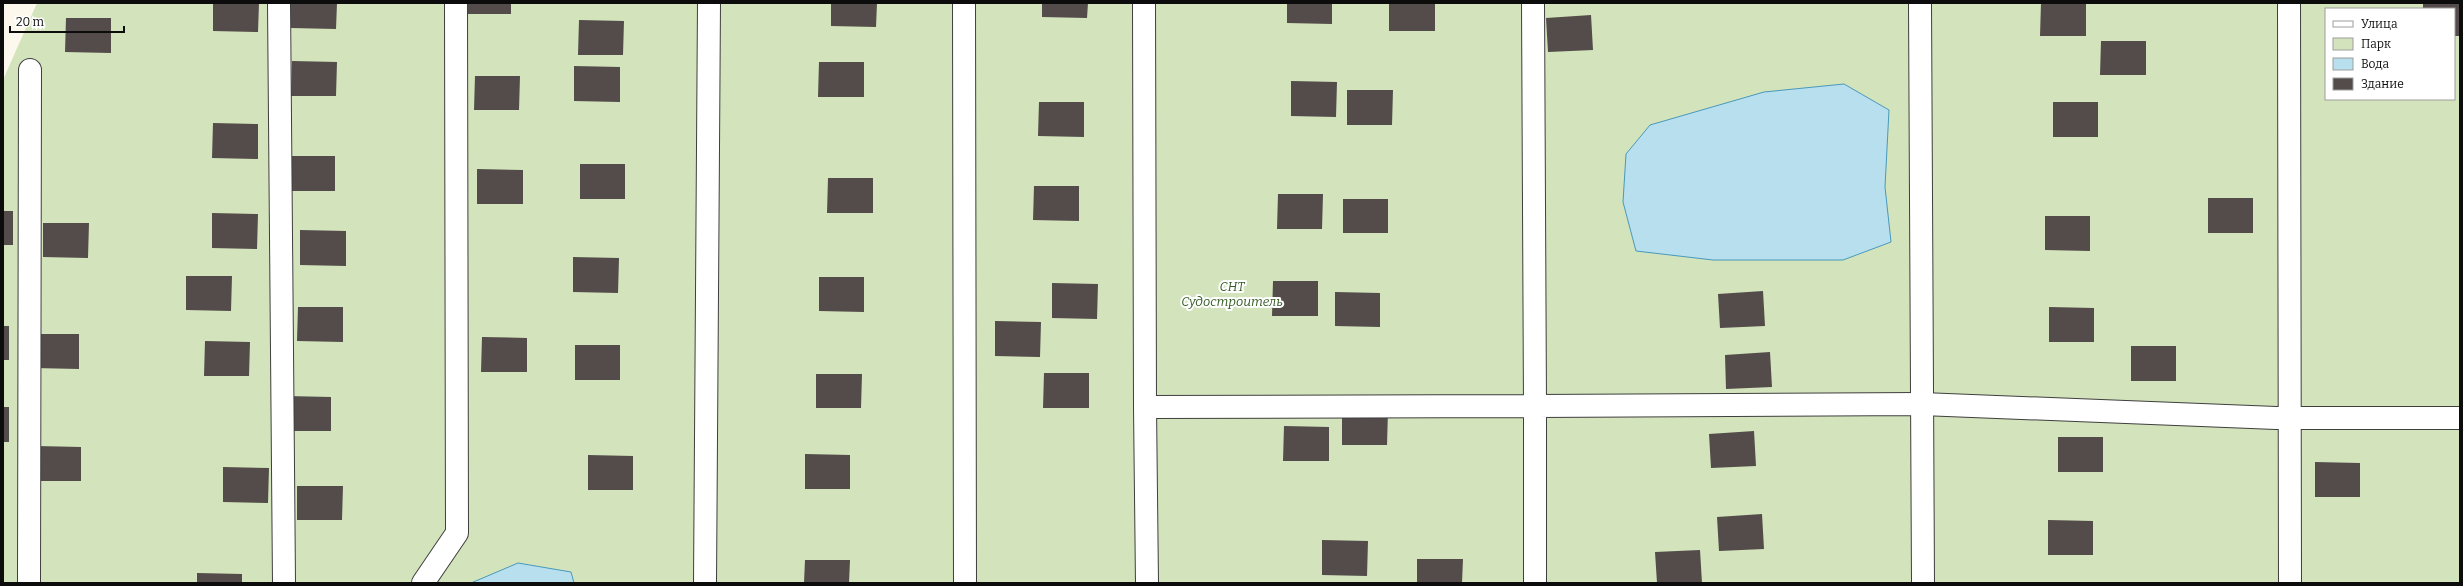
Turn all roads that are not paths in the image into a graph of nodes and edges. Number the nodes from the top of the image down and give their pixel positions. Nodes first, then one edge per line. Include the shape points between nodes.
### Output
1 (279, 3) edge
2 (456, 3) edge
3 (709, 3) edge
4 (964, 3) edge
5 (1144, 3) edge
6 (1533, 3) edge
7 (1920, 3) edge
8 (2289, 3) edge
9 (30, 70) dead end
10 (1922, 404) junction
11 (1535, 406) junction
12 (1145, 407) junction
13 (2460, 418) edge
14 (2290, 419) junction
15 (30, 583) edge
16 (284, 583) edge
17 (423, 583) edge
18 (705, 583) edge
19 (965, 583) edge
20 (1147, 583) edge
21 (1535, 583) edge
22 (1923, 583) edge
23 (2290, 583) edge

1 - 16 street
2 - 17 street via 457,533
3 - 18 street
4 - 19 street
5 - 12 street
6 - 11 street
7 - 10 street
8 - 14 street
9 - 15 street
10 - 11 street
10 - 14 street
10 - 22 street
11 - 12 street
11 - 21 street
12 - 20 street
13 - 14 street
14 - 23 street

